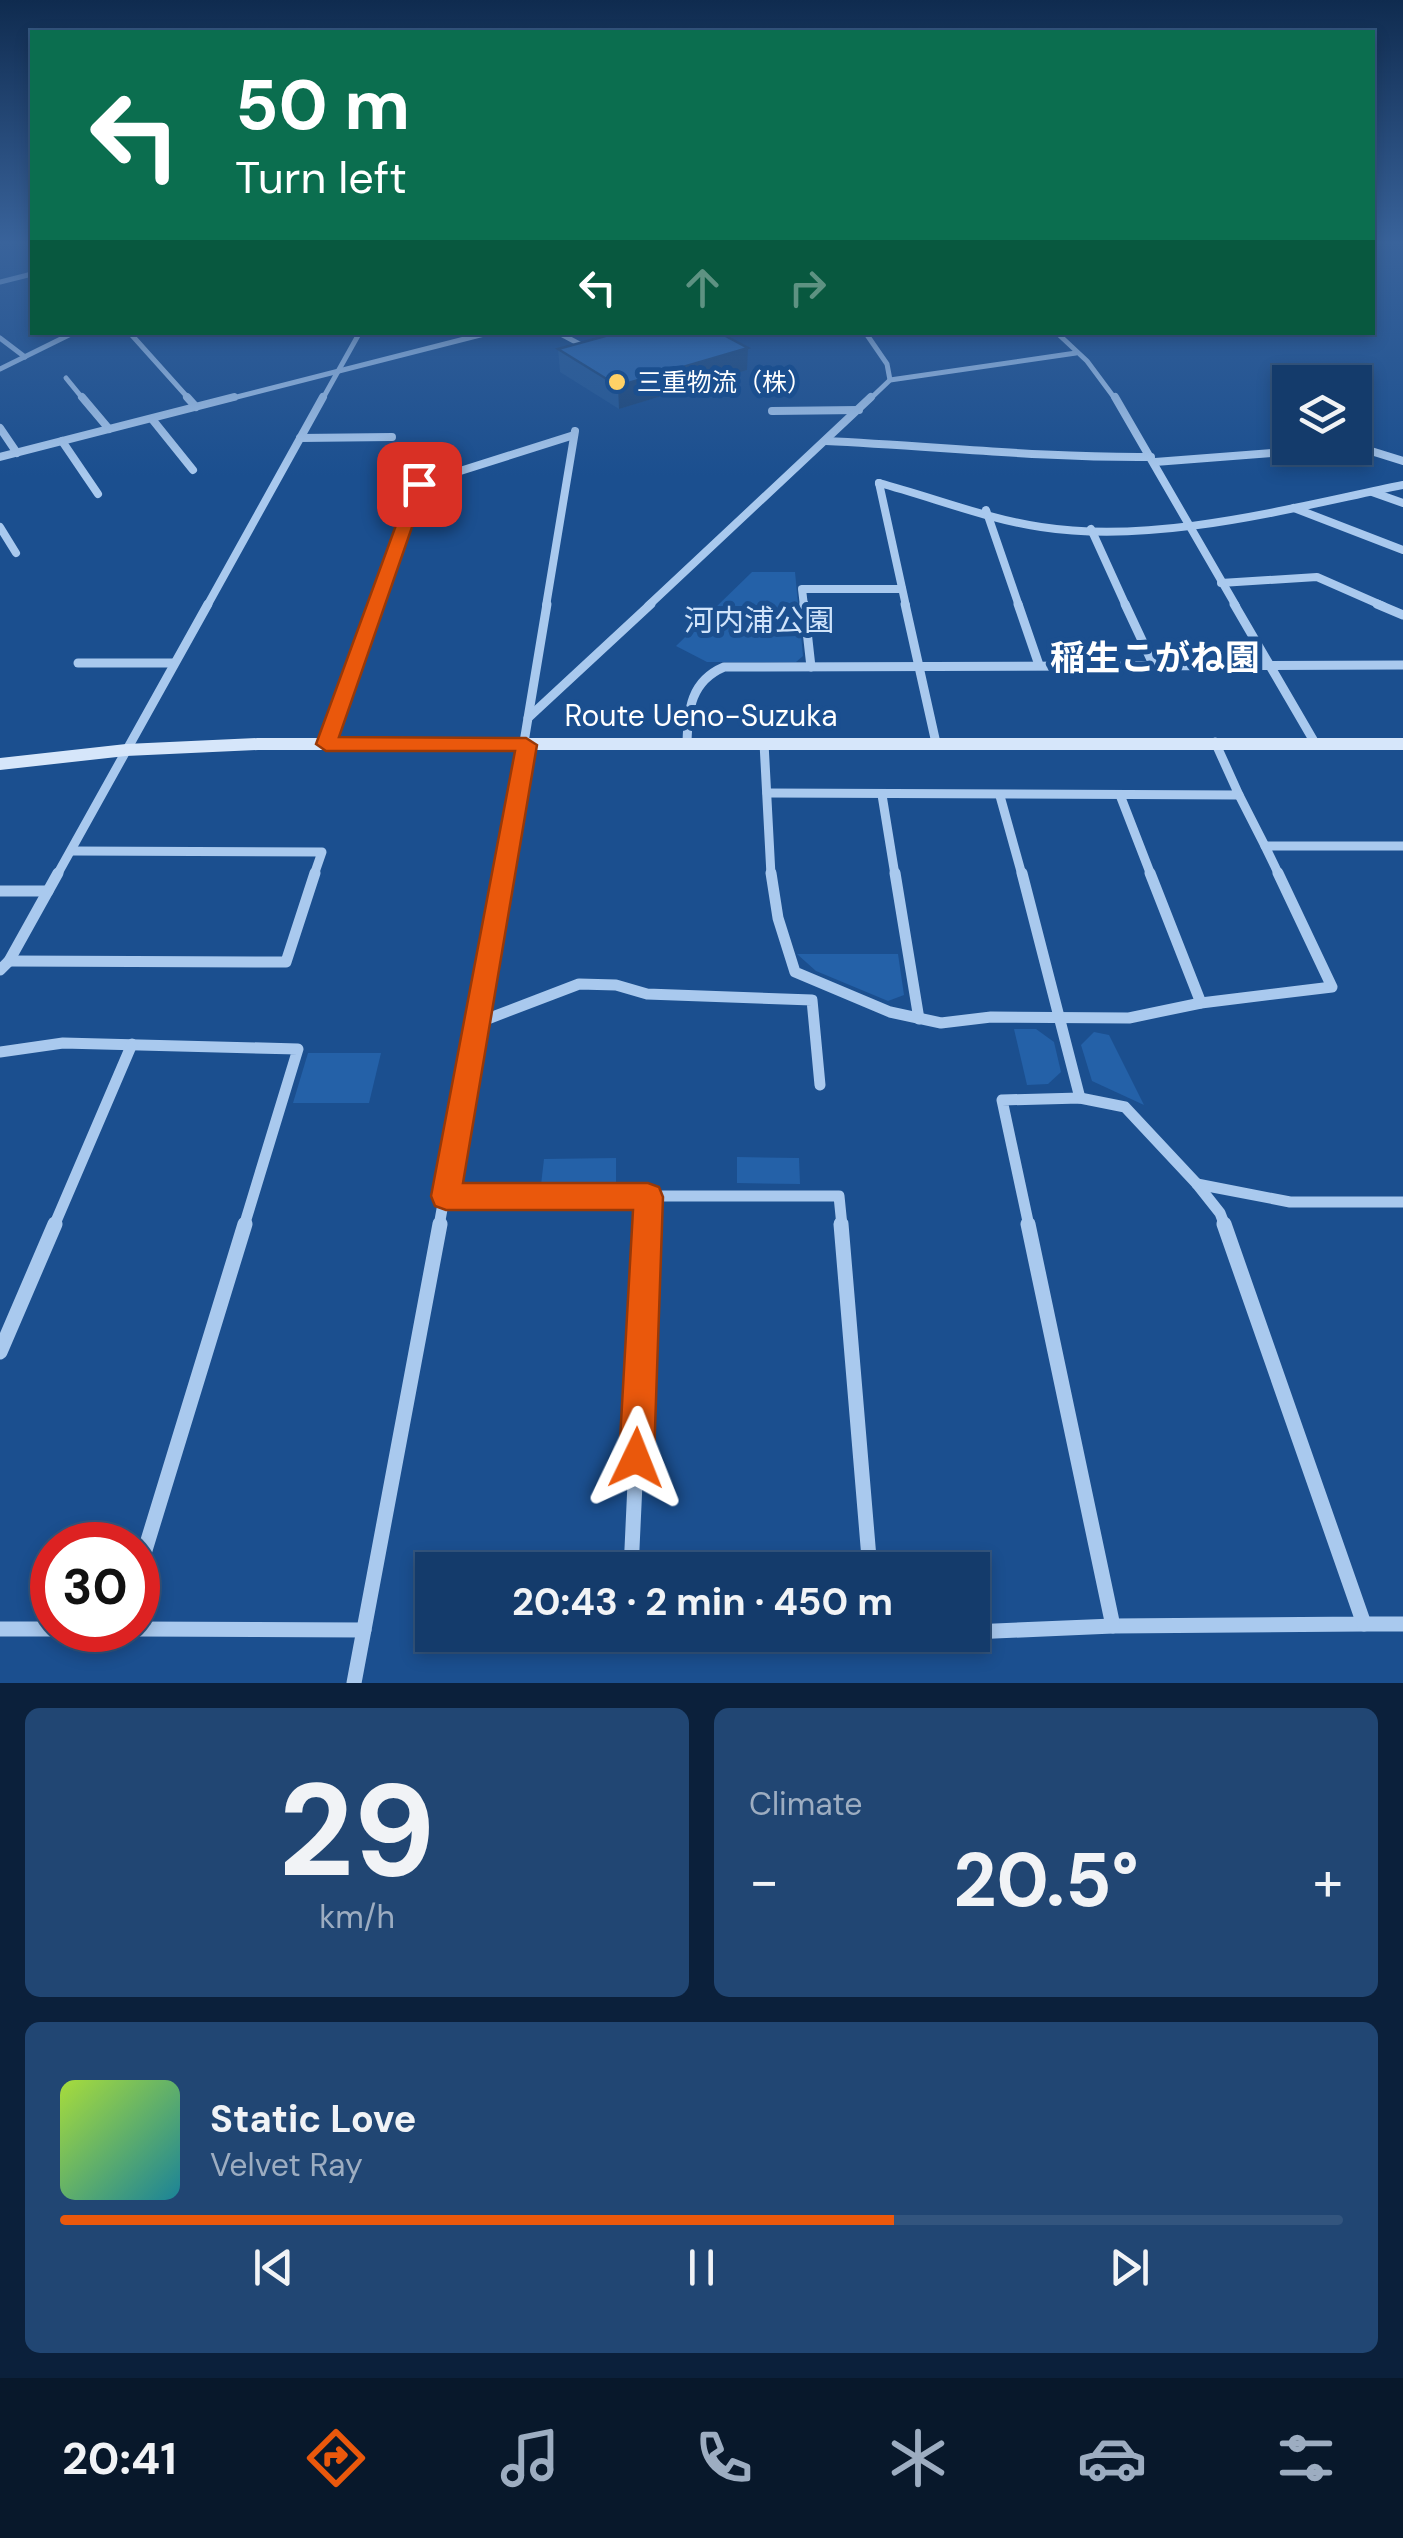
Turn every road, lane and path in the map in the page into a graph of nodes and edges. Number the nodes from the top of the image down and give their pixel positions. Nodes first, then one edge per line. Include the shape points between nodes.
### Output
1 (68, 335) edge
2 (135, 335) edge
3 (358, 335) edge
4 (480, 335) edge
5 (562, 335) edge
6 (866, 335) edge
7 (1059, 335) edge
8 (0, 338) edge
9 (600, 345) edge
10 (1076, 353) junction
11 (25, 357) junction
12 (0, 369) edge
13 (338, 372) junction
14 (66, 378) dead end
15 (890, 380) junction
16 (196, 407) junction
17 (772, 410) dead end
18 (859, 410) junction
19 (152, 419) junction
20 (0, 428) edge
21 (110, 429) junction
22 (392, 437) dead end
23 (300, 438) junction
24 (826, 440) junction
25 (62, 441) junction
26 (1372, 451) edge
27 (1272, 452) edge
28 (17, 453) junction
29 (0, 457) edge
30 (1153, 460) junction
31 (1403, 461) edge
32 (193, 470) dead end
33 (1403, 485) edge
34 (1371, 492) junction
35 (98, 494) dead end
36 (1403, 503) edge
37 (1293, 508) junction
38 (986, 510) junction
39 (0, 527) edge
40 (1189, 528) junction
41 (1091, 529) junction
42 (1403, 550) edge
43 (16, 553) dead end
44 (1221, 583) junction
45 (902, 589) junction
46 (1403, 615) edge
47 (78, 663) dead end
48 (174, 663) junction
49 (1039, 665) junction
50 (1403, 665) edge
51 (1154, 666) junction
52 (1270, 666) junction
53 (810, 667) junction
54 (917, 667) junction
55 (528, 718) junction
56 (687, 742) junction
57 (1215, 742) junction
58 (764, 743) junction
59 (936, 743) junction
60 (1315, 743) junction
61 (326, 744) junction
62 (1403, 744) edge
63 (526, 745) junction
64 (126, 750) junction
65 (0, 764) edge
66 (766, 794) junction
67 (1120, 795) junction
68 (1239, 795) junction
69 (882, 796) junction
70 (1000, 796) junction
71 (1265, 846) junction
72 (1403, 846) edge
73 (72, 851) junction
74 (0, 891) edge
75 (48, 891) junction
76 (5, 966) edge
77 (1201, 1003) junction
78 (919, 1018) junction
79 (1062, 1018) junction
80 (477, 1023) junction
81 (132, 1044) junction
82 (0, 1052) edge
83 (820, 1085) dead end
84 (1080, 1098) junction
85 (1198, 1184) junction
86 (446, 1196) junction
87 (648, 1197) junction
88 (1403, 1202) edge
89 (0, 1352) edge
90 (154, 1522) edge
91 (633, 1552) edge
92 (869, 1552) edge
93 (1364, 1624) junction
94 (1403, 1624) edge
95 (1113, 1626) junction
96 (0, 1629) edge
97 (30, 1629) edge
98 (160, 1629) edge
99 (364, 1630) junction
100 (990, 1631) edge
101 (354, 1683) edge

1 - 11 street
2 - 16 street
3 - 13 street
4 - 13 street
5 - 9 street via 585,349
6 - 15 street
7 - 10 street
8 - 11 street
10 - 15 street
10 - 30 street via 1109,387
11 - 12 street
13 - 16 street
13 - 23 street
14 - 21 street
15 - 18 street
16 - 19 street
17 - 18 street
18 - 24 street
19 - 21 street
19 - 32 street
20 - 28 street
21 - 25 street
22 - 23 street
23 - 48 street
24 - 30 street
24 - 55 street
25 - 28 street
25 - 35 street
26 - 31 street
27 - 30 street
28 - 29 street
30 - 40 street
33 - 34 street
34 - 36 street
34 - 37 street
37 - 40 street
37 - 42 street
38 - 41 street via 1040,527
38 - 45 street via 879,483
38 - 49 street
39 - 43 street
40 - 41 street
40 - 44 street
41 - 51 street
44 - 46 street via 1318,577
44 - 52 street
45 - 53 street via 802,589
45 - 54 street
47 - 48 street
48 - 64 street
49 - 51 street
49 - 54 street
50 - 52 street
51 - 52 street
52 - 60 street
53 - 54 street
53 - 56 street via 708,672 689,703
54 - 59 street
55 - 61 street via 574,432 419,484
55 - 63 street
56 - 58 main road, Route Ueno-Suzuka
56 - 63 main road, Route Ueno-Suzuka
57 - 59 main road, Route Ueno-Suzuka
57 - 60 main road, Route Ueno-Suzuka
57 - 68 street
58 - 59 main road, Route Ueno-Suzuka
58 - 66 street
60 - 62 main road, Route Ueno-Suzuka
61 - 63 main road, Route Ueno-Suzuka
61 - 64 main road, Route Ueno-Suzuka
63 - 80 street
64 - 65 main road, Route Ueno-Suzuka
64 - 73 street
66 - 69 street
66 - 78 street via 776,907 795,972 892,1015
67 - 68 street
67 - 70 street
67 - 77 street
68 - 71 street
69 - 70 street
69 - 78 street
70 - 79 street
71 - 72 street
71 - 77 street via 1332,986
73 - 75 street
73 - 76 street via 322,852 286,962
74 - 75 street
75 - 76 street
77 - 79 street via 1128,1018
78 - 79 street
79 - 84 street
80 - 83 street via 579,984 647,994 812,1000
80 - 86 street
81 - 82 street via 64,1042
81 - 89 street
81 - 90 street via 298,1049
84 - 85 street via 1124,1108
84 - 95 street via 1002,1100
85 - 88 street via 1290,1202
85 - 93 street via 1220,1212
86 - 87 street
86 - 99 street
87 - 91 street
87 - 92 street via 839,1196
93 - 94 street
93 - 95 street
95 - 100 street
96 - 97 street
98 - 99 street
99 - 101 street

